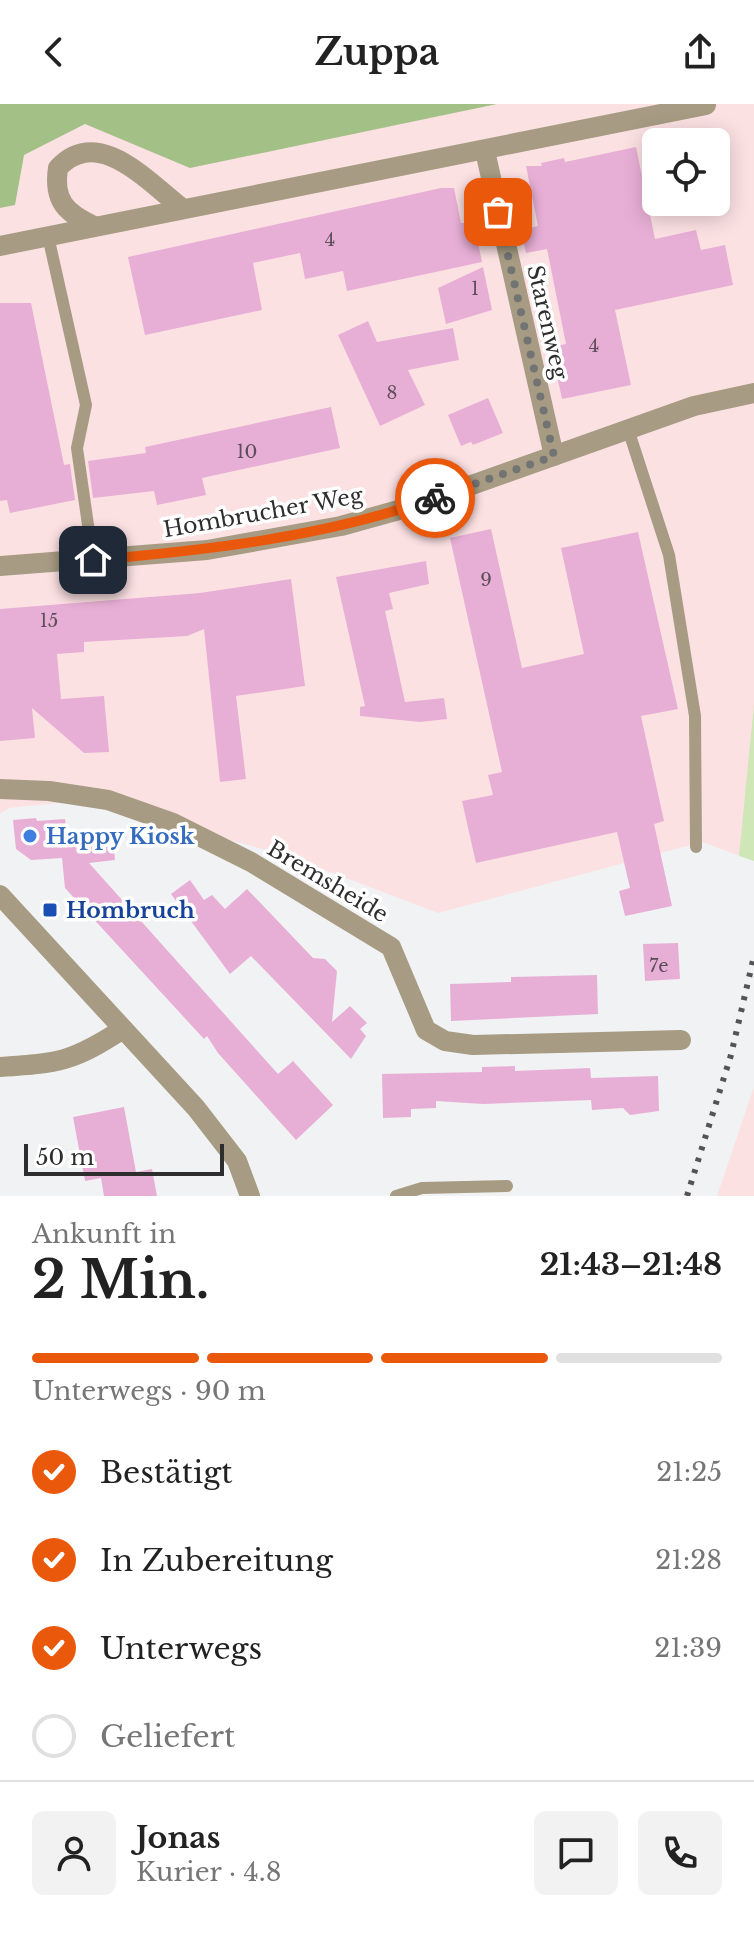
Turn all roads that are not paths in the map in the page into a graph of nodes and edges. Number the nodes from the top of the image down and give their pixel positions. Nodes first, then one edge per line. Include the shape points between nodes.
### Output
1 (706, 105) edge
2 (485, 151) junction
3 (182, 208) junction
4 (94, 226) junction
5 (48, 236) junction
6 (0, 246) edge
7 (754, 393) edge
8 (628, 429) junction
9 (554, 456) junction
10 (93, 560) junction
11 (0, 566) edge
12 (0, 789) edge
13 (696, 847) dead end
14 (0, 895) edge
15 (123, 1029) junction
16 (681, 1040) dead end
17 (0, 1067) edge
18 (507, 1186) dead end
19 (250, 1196) edge
20 (396, 1196) edge

1 - 2 street
2 - 3 street
2 - 9 street, Starenweg
3 - 4 street
3 - 4 street via 114,157 97,150 71,155 58,168 58,200 71,216
4 - 5 street
5 - 6 street
5 - 10 lane via 86,405 77,448
7 - 8 street, Hombrucher Weg
8 - 9 street, Hombrucher Weg
8 - 13 lane via 672,570 695,716
9 - 10 street, Hombrucher Weg via 341,526 207,550
10 - 11 street, Hombrucher Weg
12 - 16 street, Bremsheide via 108,800 173,823 251,862 391,947 426,1030 445,1041 473,1045
14 - 15 street
15 - 17 street via 80,1057
15 - 19 street via 237,1161
18 - 20 lane via 422,1188

